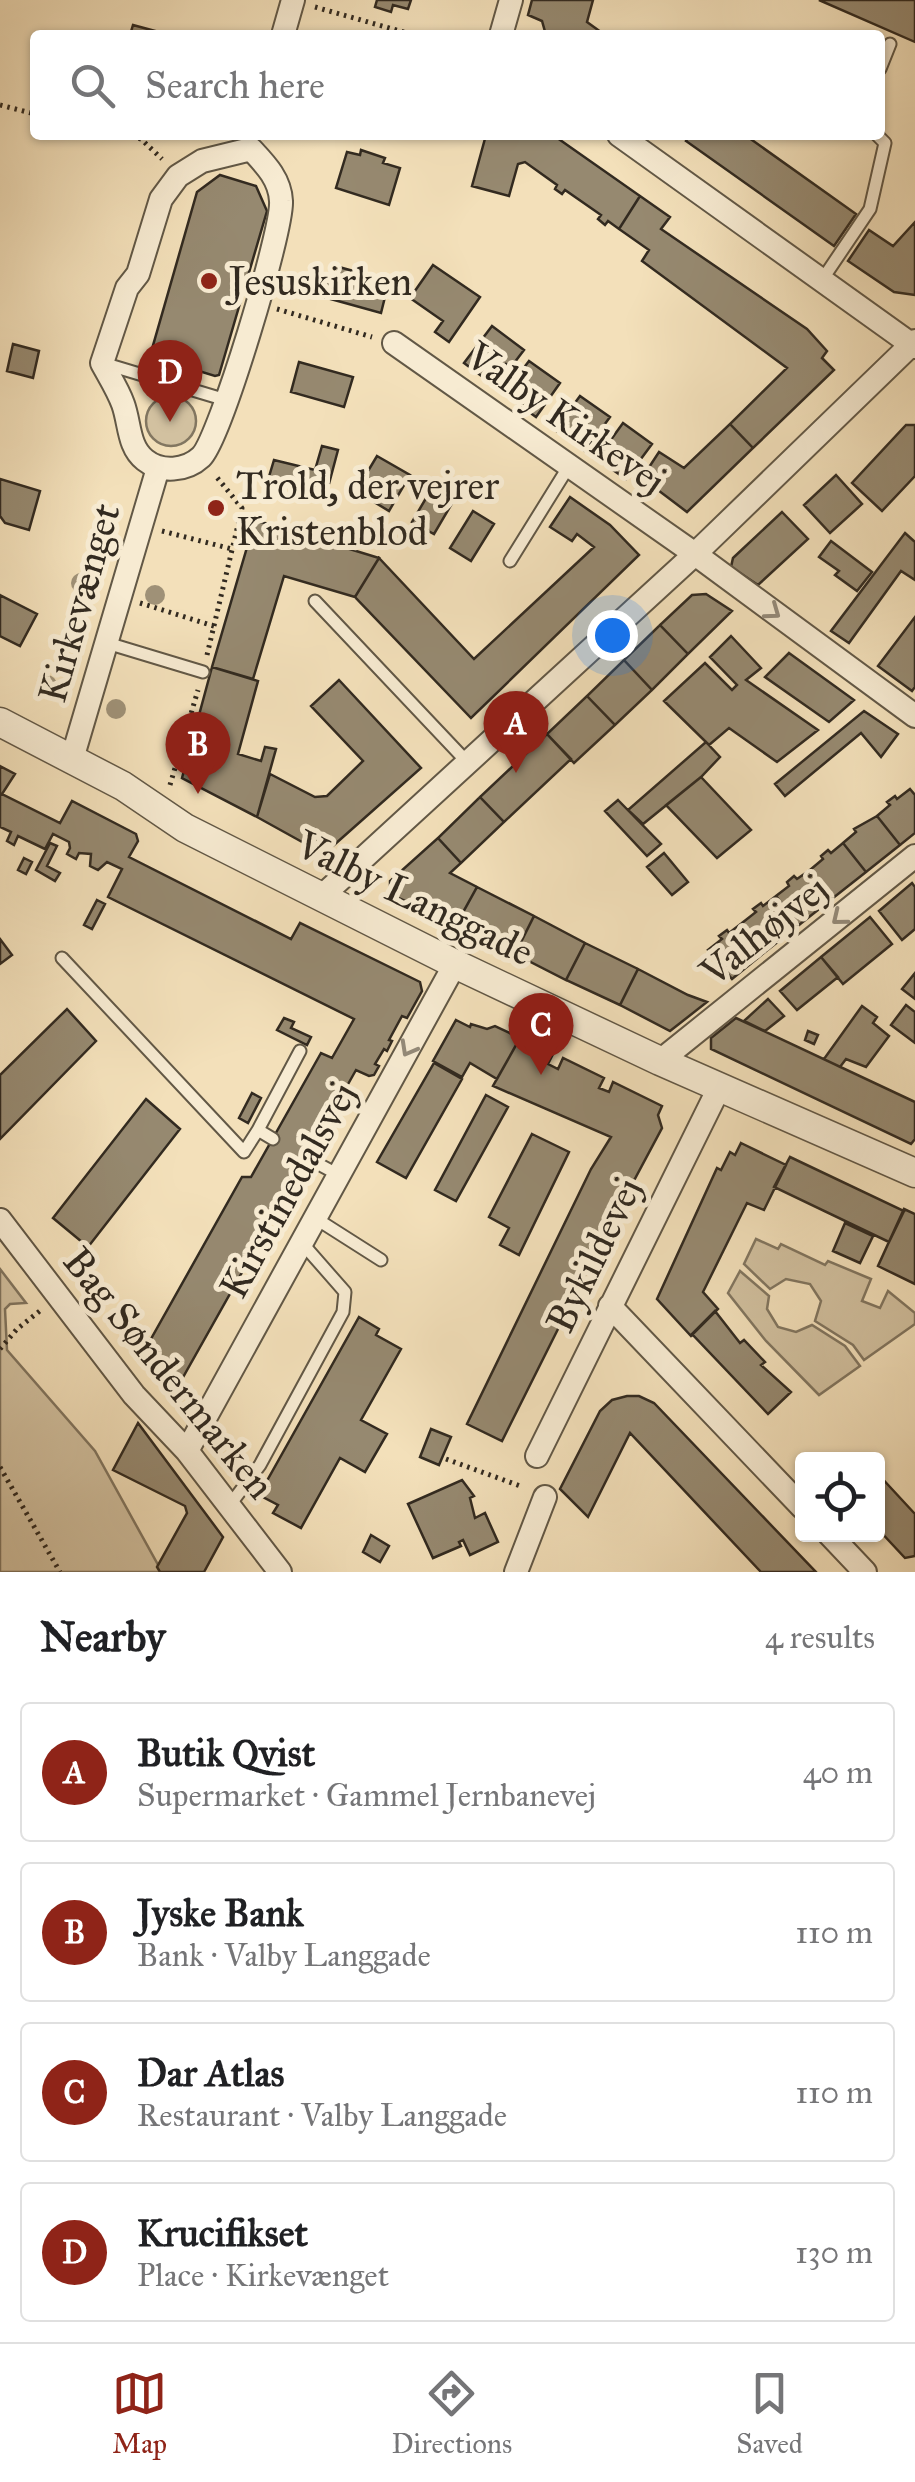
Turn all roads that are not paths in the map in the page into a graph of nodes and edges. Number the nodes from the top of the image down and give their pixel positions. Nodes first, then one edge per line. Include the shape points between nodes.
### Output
1 (293, 0) edge
2 (512, 0) edge
3 (284, 30) edge
4 (503, 30) edge
5 (890, 44) dead end
6 (885, 56) edge
7 (626, 140) edge
8 (881, 140) edge
9 (253, 142) edge
10 (822, 280) junction
11 (394, 343) road end
12 (914, 344) edge
13 (102, 363) junction
14 (226, 400) junction
15 (569, 466) junction
16 (158, 468) junction
17 (695, 554) junction
18 (510, 560) dead end
19 (315, 601) dead end
20 (106, 643) junction
21 (203, 672) road end
22 (915, 716) edge
23 (0, 722) edge
24 (72, 759) junction
25 (469, 764) junction
26 (915, 856) edge
27 (321, 897) junction
28 (62, 958) dead end
29 (455, 964) junction
30 (300, 1051) dead end
31 (660, 1061) junction
32 (719, 1088) junction
33 (258, 1130) junction
34 (272, 1138) dead end
35 (307, 1158) dead end
36 (915, 1173) edge
37 (339, 1175) junction
38 (315, 1219) junction
39 (0, 1220) edge
40 (302, 1243) junction
41 (381, 1260) dead end
42 (610, 1306) junction
43 (187, 1452) junction
44 (537, 1456) dead end
45 (544, 1497) dead end
46 (795, 1500) edge
47 (229, 1506) junction
48 (837, 1542) edge
49 (280, 1572) edge
50 (516, 1572) edge
51 (865, 1572) edge

1 - 3 street
2 - 4 street
5 - 6 lane
7 - 10 street
8 - 10 lane via 870,208
9 - 13 street via 202,161 178,176 161,199
9 - 14 street via 282,200
10 - 12 street
11 - 15 street, Valby Kirkevej
12 - 17 street
13 - 14 lane
13 - 16 street, Kirkevænget via 134,446
14 - 16 street, Kirkevænget via 200,457
15 - 17 street, Valby Kirkevej
15 - 18 lane
16 - 20 street, Kirkevænget
17 -> 22 street
17 - 25 street
19 - 25 lane
20 - 21 lane
20 - 24 street, Kirkevænget
23 - 24 street, Valby Langgade
24 - 27 street, Valby Langgade via 185,828
25 - 27 street
26 -> 31 street, Valhøjvej
27 - 29 street, Valby Langgade
28 - 33 lane via 244,1152
29 - 31 street, Valby Langgade
29 -> 37 street, Kirstinedalsvej
30 - 33 lane
31 - 32 street, Valby Langgade
32 - 36 street, Valby Langgade
32 - 42 street, Bykildevej
33 - 34 lane
35 - 37 lane
37 - 38 street, Kirstinedalsvej
38 - 40 street, Kirstinedalsvej
38 - 41 lane
39 - 43 street, Bag Søndermarken via 134,1396
40 - 43 street, Kirstinedalsvej
40 - 47 lane via 345,1292 342,1312 260,1465
42 - 44 street, Bykildevej
42 - 46 street
43 - 47 street, Bag Søndermarken
45 - 50 street
47 - 49 street, Bag Søndermarken
48 - 51 street

